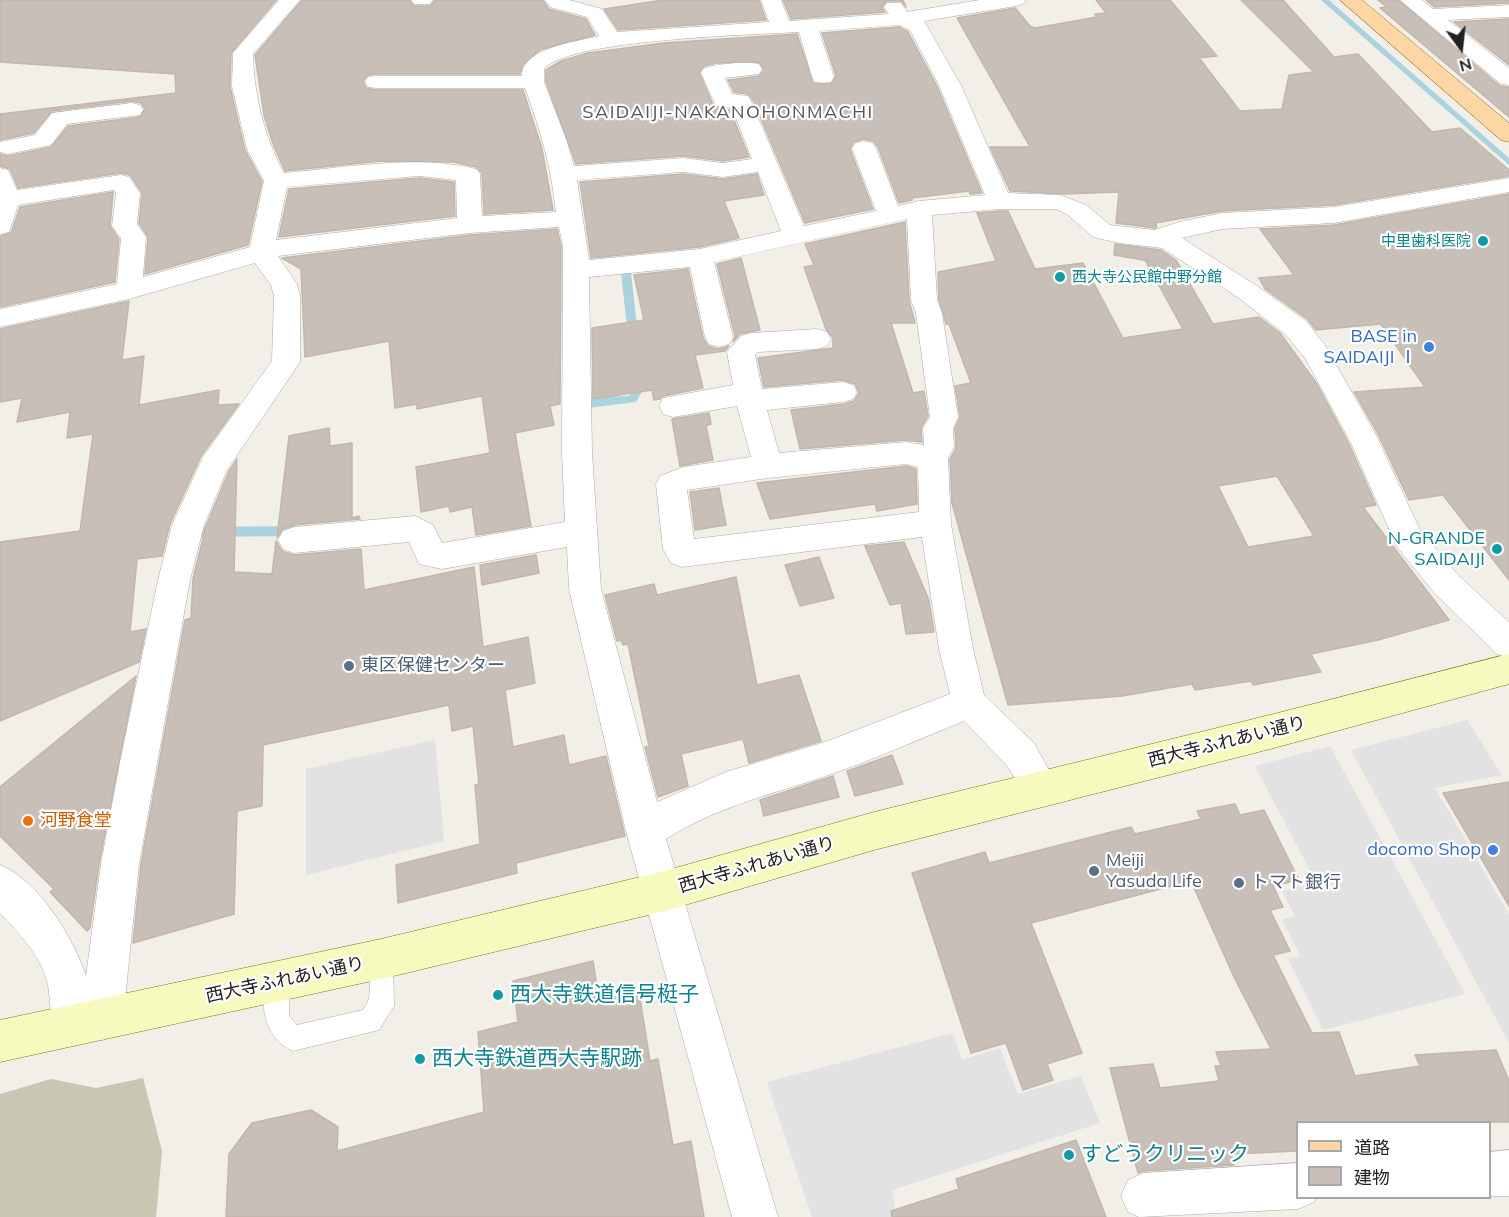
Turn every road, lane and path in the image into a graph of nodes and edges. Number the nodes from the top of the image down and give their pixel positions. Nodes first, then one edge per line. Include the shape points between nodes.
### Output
1 (290, 0) edge
2 (555, 0) edge
3 (771, 0) edge
4 (1016, 0) edge
5 (1350, 0) edge
6 (1410, 0) edge
7 (596, 7) edge
8 (896, 10) edge
9 (1509, 11) edge
10 (1429, 15) junction
11 (807, 26) junction
12 (781, 28) junction
13 (611, 39) junction
14 (751, 69) dead end
15 (823, 77) dead end
16 (1509, 79) edge
17 (376, 82) dead end
18 (533, 82) junction
19 (132, 110) dead end
20 (1509, 135) edge
21 (864, 148) dead end
22 (2, 151) edge
23 (766, 164) junction
24 (564, 174) junction
25 (0, 175) edge
26 (276, 181) junction
27 (1509, 185) edge
28 (8, 199) junction
29 (1000, 201) junction
30 (919, 209) junction
31 (889, 214) junction
32 (569, 219) junction
33 (470, 225) junction
34 (0, 226) edge
35 (796, 237) junction
36 (1159, 238) junction
37 (261, 253) junction
38 (699, 257) junction
39 (577, 269) junction
40 (129, 290) junction
41 (0, 318) edge
42 (719, 337) dead end
43 (817, 339) dead end
44 (843, 392) dead end
45 (750, 397) junction
46 (673, 406) dead end
47 (933, 458) junction
48 (768, 466) junction
49 (935, 524) junction
50 (582, 532) junction
51 (294, 540) dead end
52 (1509, 644) edge
53 (1509, 669) edge
54 (969, 703) junction
55 (1041, 788) junction
56 (645, 831) junction
57 (0, 884) edge
58 (661, 892) junction
59 (381, 959) junction
60 (278, 982) junction
61 (87, 1022) junction
62 (0, 1041) edge
63 (1509, 1173) edge
64 (1491, 1174) edge
65 (1296, 1186) edge
66 (1144, 1196) dead end
67 (755, 1217) edge

1 - 26 street via 243,53 243,86 257,140
2 - 7 street
3 - 12 street
4 - 8 street
5 - 20 main road
6 - 10 street
7 - 13 street
8 - 11 street
8 - 29 street via 918,26 934,55
9 - 10 street
10 - 16 street
11 - 12 street
11 - 15 street
12 - 13 street
13 - 18 street via 540,60 533,68
14 - 23 street via 712,73 724,101 740,101
17 - 18 street
18 - 24 street
19 - 22 street via 60,118 43,140
21 - 31 street
23 - 24 street via 723,170 682,165
23 - 35 street
24 - 32 street
25 - 28 street
26 - 33 street via 419,169 468,174
26 - 37 street
27 - 36 street via 1335,214 1208,223 1184,227
28 - 34 street
28 - 40 street via 122,182 128,193 124,226 134,237
29 - 30 street
29 - 36 street via 1065,204 1078,210 1098,230
30 - 31 street
30 - 47 street via 924,300 944,417
31 - 35 street
32 - 33 street
32 - 39 street
33 - 37 street via 363,236
35 - 38 street
36 - 52 street via 1184,248 1296,328 1315,352 1366,443 1408,538 1448,586
37 - 40 street
37 - 61 street via 284,284 287,296 286,362 214,465 188,525 165,623 119,874
38 - 39 street
38 - 42 street
39 - 50 street via 577,453
40 - 41 street
43 - 45 street via 751,343 741,352
44 - 45 street
45 - 46 street
45 - 48 street
47 - 48 street via 906,453
47 - 49 street
48 - 49 street via 671,484 682,554
49 - 54 street
50 - 51 street via 442,556 430,555 422,534 415,529
50 - 56 street via 585,589
53 - 55 street, 西大寺ふれあい通り
54 - 55 street via 1021,755
54 - 56 street via 825,759 726,790 678,810
55 - 58 street, 西大寺ふれあい通り
56 - 58 street
57 - 61 street via 43,930 58,953
58 - 59 street, 西大寺ふれあい通り
58 - 67 street
59 - 60 street, 西大寺ふれあい通り
59 - 60 lane via 382,1006 370,1021 293,1038 277,1021
60 - 61 street, 西大寺ふれあい通り
61 - 62 street, 西大寺ふれあい通り
63 - 64 street
65 - 66 street

